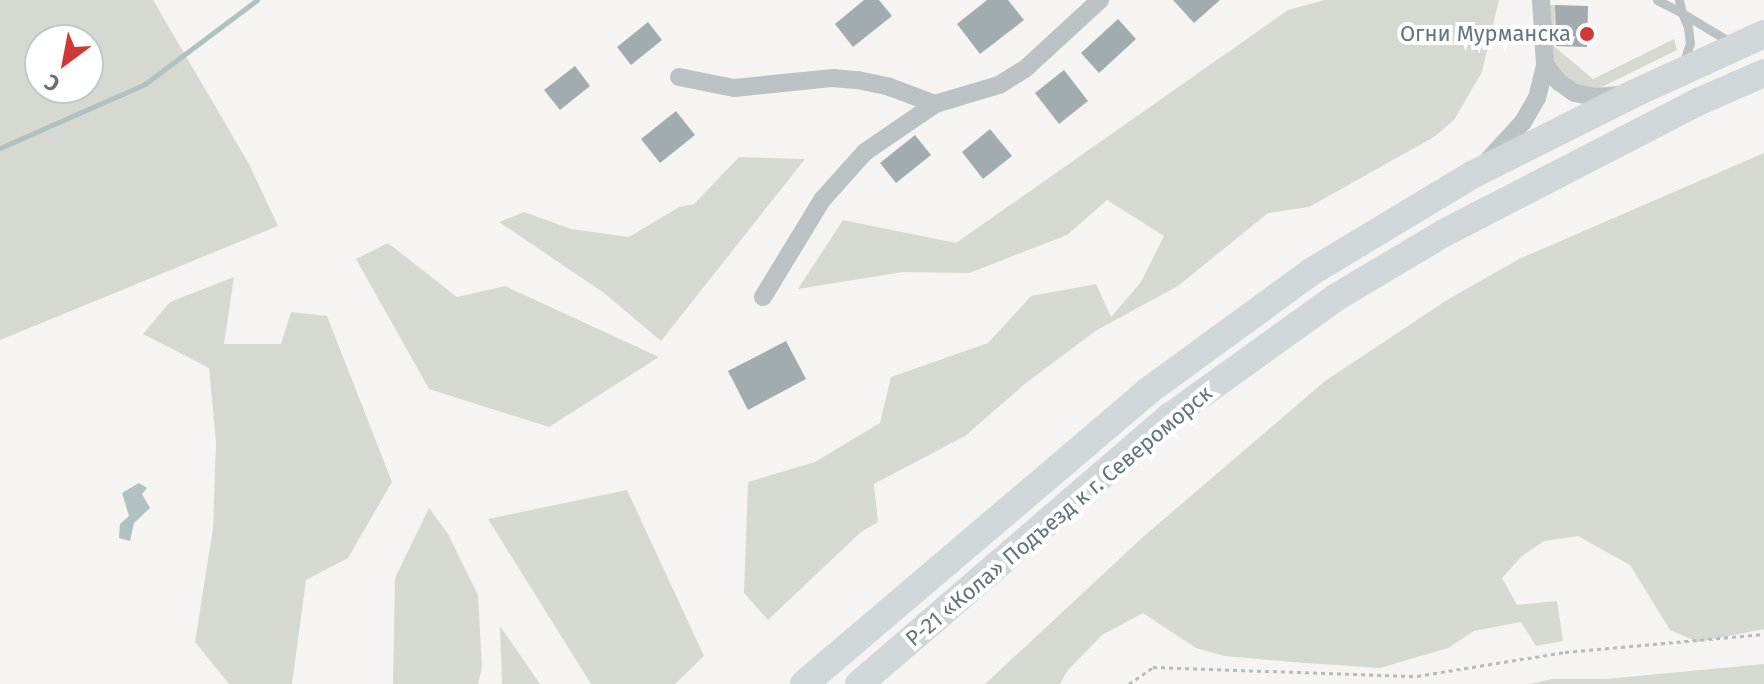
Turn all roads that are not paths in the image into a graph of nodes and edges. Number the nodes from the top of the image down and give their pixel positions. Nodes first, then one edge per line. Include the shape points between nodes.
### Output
1 (1100, 0) edge
2 (1541, 0) edge
3 (1657, 0) edge
4 (1679, 0) edge
5 (1682, 13) junction
6 (1764, 34) edge
7 (1736, 46) junction
8 (1545, 65) junction
9 (1678, 72) junction
10 (1764, 73) edge
11 (679, 77) dead end
12 (1633, 94) junction
13 (935, 104) junction
14 (1472, 175) junction
15 (763, 297) dead end
16 (804, 684) edge
17 (859, 684) edge

1 - 13 street via 1025,69 999,85
2 - 8 street
3 - 5 lane
4 - 5 lane
5 - 7 lane
5 - 9 lane via 1690,43
6 - 7 main road
7 - 9 main road
8 - 12 street via 1575,93
8 - 14 street via 1537,98 1523,122
9 - 12 main road, Р-21 «Кола» Подъезд к г. Североморск
10 - 17 main road, Р-21 «Кола» Подъезд к г. Североморск via 1444,233 1335,298 1171,416
11 - 13 street via 734,88 858,80
12 - 14 main road, Р-21 «Кола» Подъезд к г. Североморск
13 - 15 street via 843,173
14 - 16 main road, Р-21 «Кола» Подъезд к г. Североморск via 1311,272 1148,391

